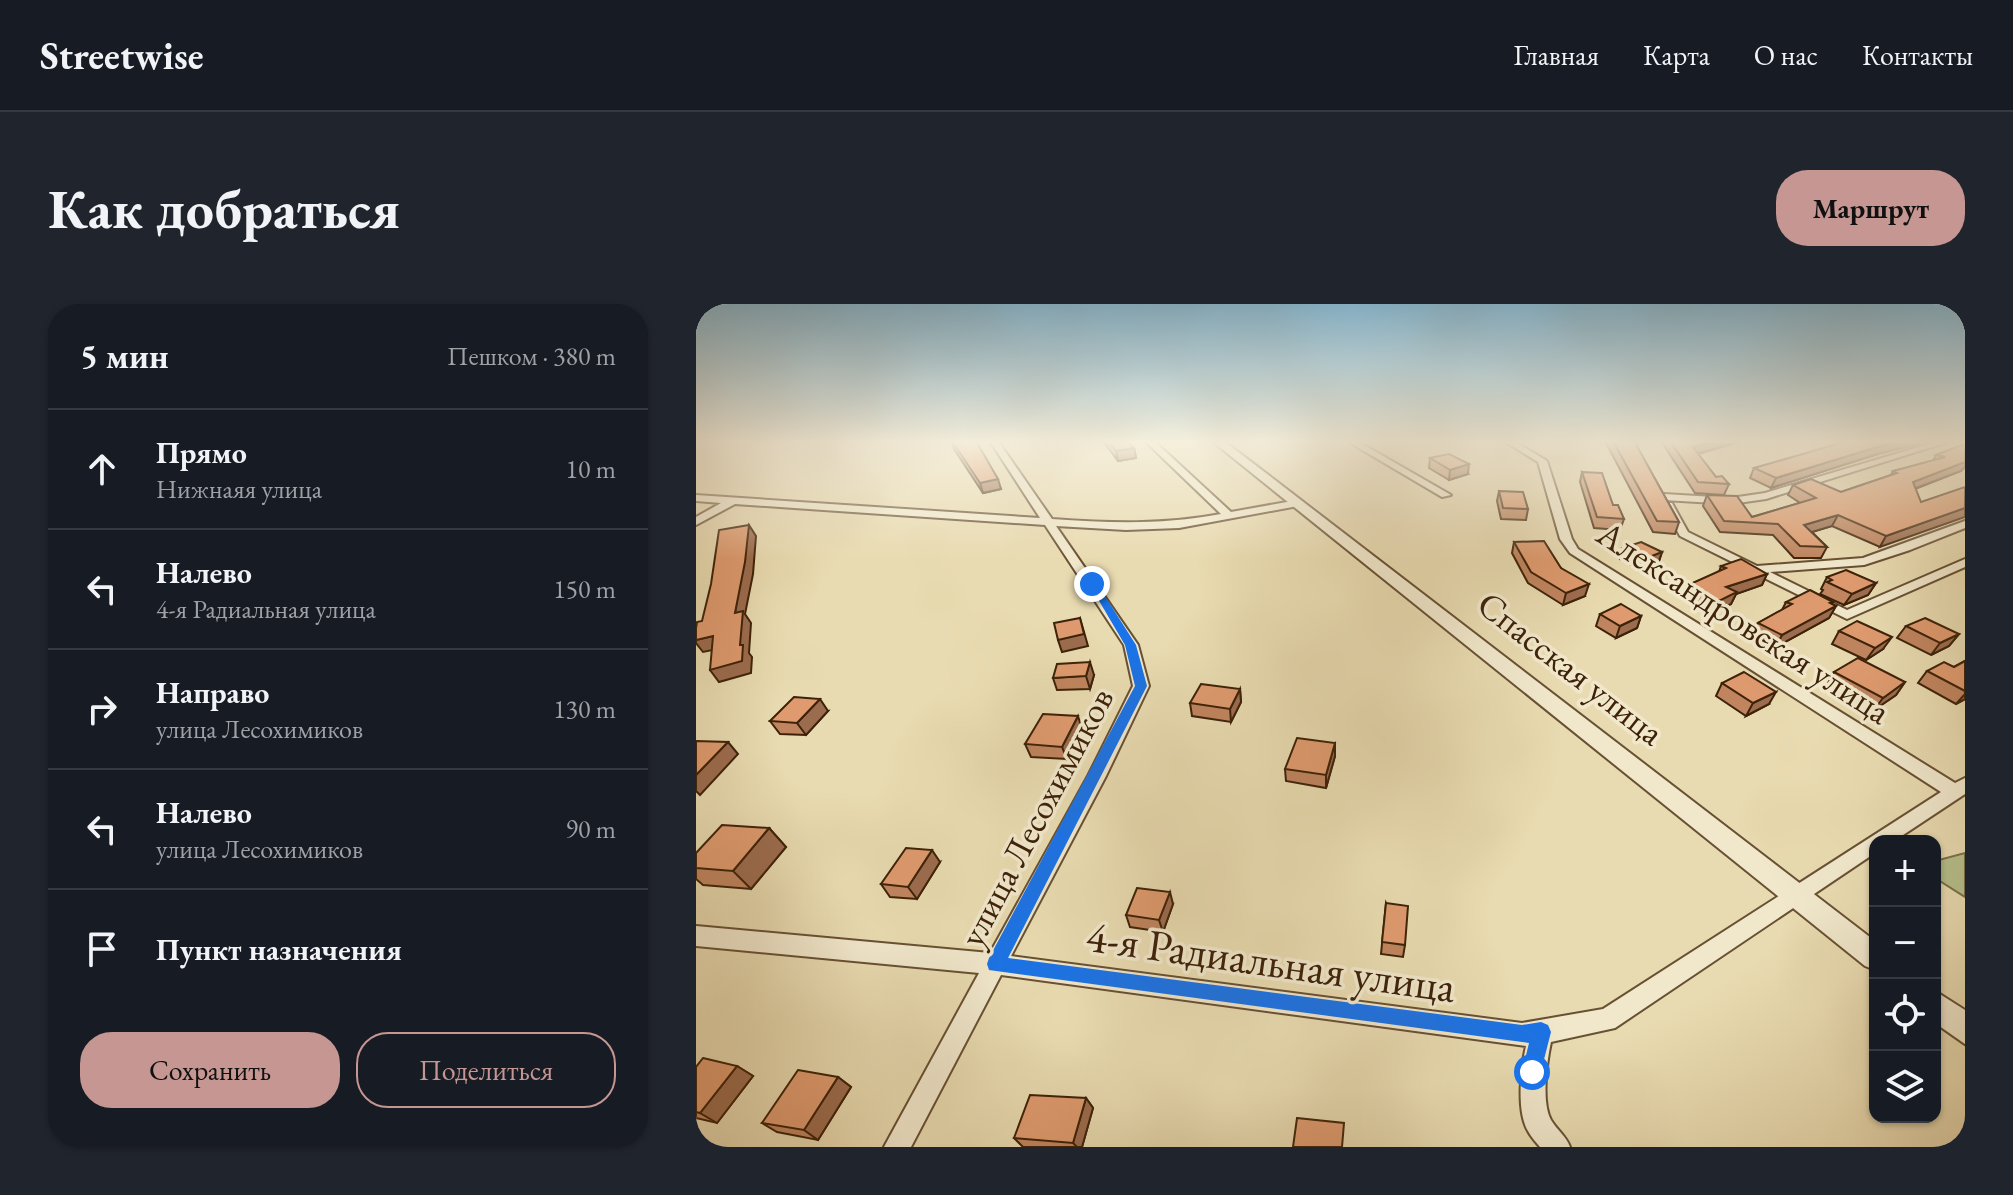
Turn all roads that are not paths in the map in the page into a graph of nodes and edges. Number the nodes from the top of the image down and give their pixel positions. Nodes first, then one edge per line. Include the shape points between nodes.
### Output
1 (1021, 480) edge
2 (1191, 480) edge
3 (1269, 480) edge
4 (1420, 480) edge
5 (1548, 480) edge
6 (1818, 480) edge
7 (1446, 495) dead end
8 (696, 498) edge
9 (732, 501) junction
10 (1298, 503) junction
11 (1228, 515) junction
12 (696, 522) edge
13 (1050, 523) junction
14 (1965, 524) edge
15 (1965, 563) edge
16 (1754, 569) junction
17 (1960, 789) edge
18 (1888, 835) edge
19 (1869, 847) edge
20 (1797, 894) junction
21 (696, 936) edge
22 (1869, 952) edge
23 (996, 964) junction
24 (1941, 1010) edge
25 (1965, 1029) edge
26 (1541, 1032) junction
27 (897, 1147) edge
28 (1557, 1147) edge

1 - 13 street, улица Лесохимиков
2 - 11 street
3 - 10 street, Спасская улица
4 - 7 street
5 - 17 street, Александровская улица via 1574,551
6 - 16 street via 1731,501 1661,492 1684,534
8 - 9 street
9 - 12 street
9 - 13 street
10 - 11 street
10 - 20 street, Спасская улица
11 - 13 street via 1179,525
13 - 23 street, улица Лесохимиков via 1131,645 1141,686
14 - 16 street via 1864,561
15 - 16 street via 1847,615
17 - 18 street, 4-я Радиальная улица
19 - 20 street, 4-я Радиальная улица
20 - 22 street, Спасская улица
20 - 26 street, 4-я Радиальная улица via 1607,1020
21 - 23 street, 4-я Радиальная улица
23 - 26 street, 4-я Радиальная улица via 1522,1035
23 - 27 street, улица Лесохимиков
24 - 25 street
26 - 28 street via 1532,1072 1537,1123

